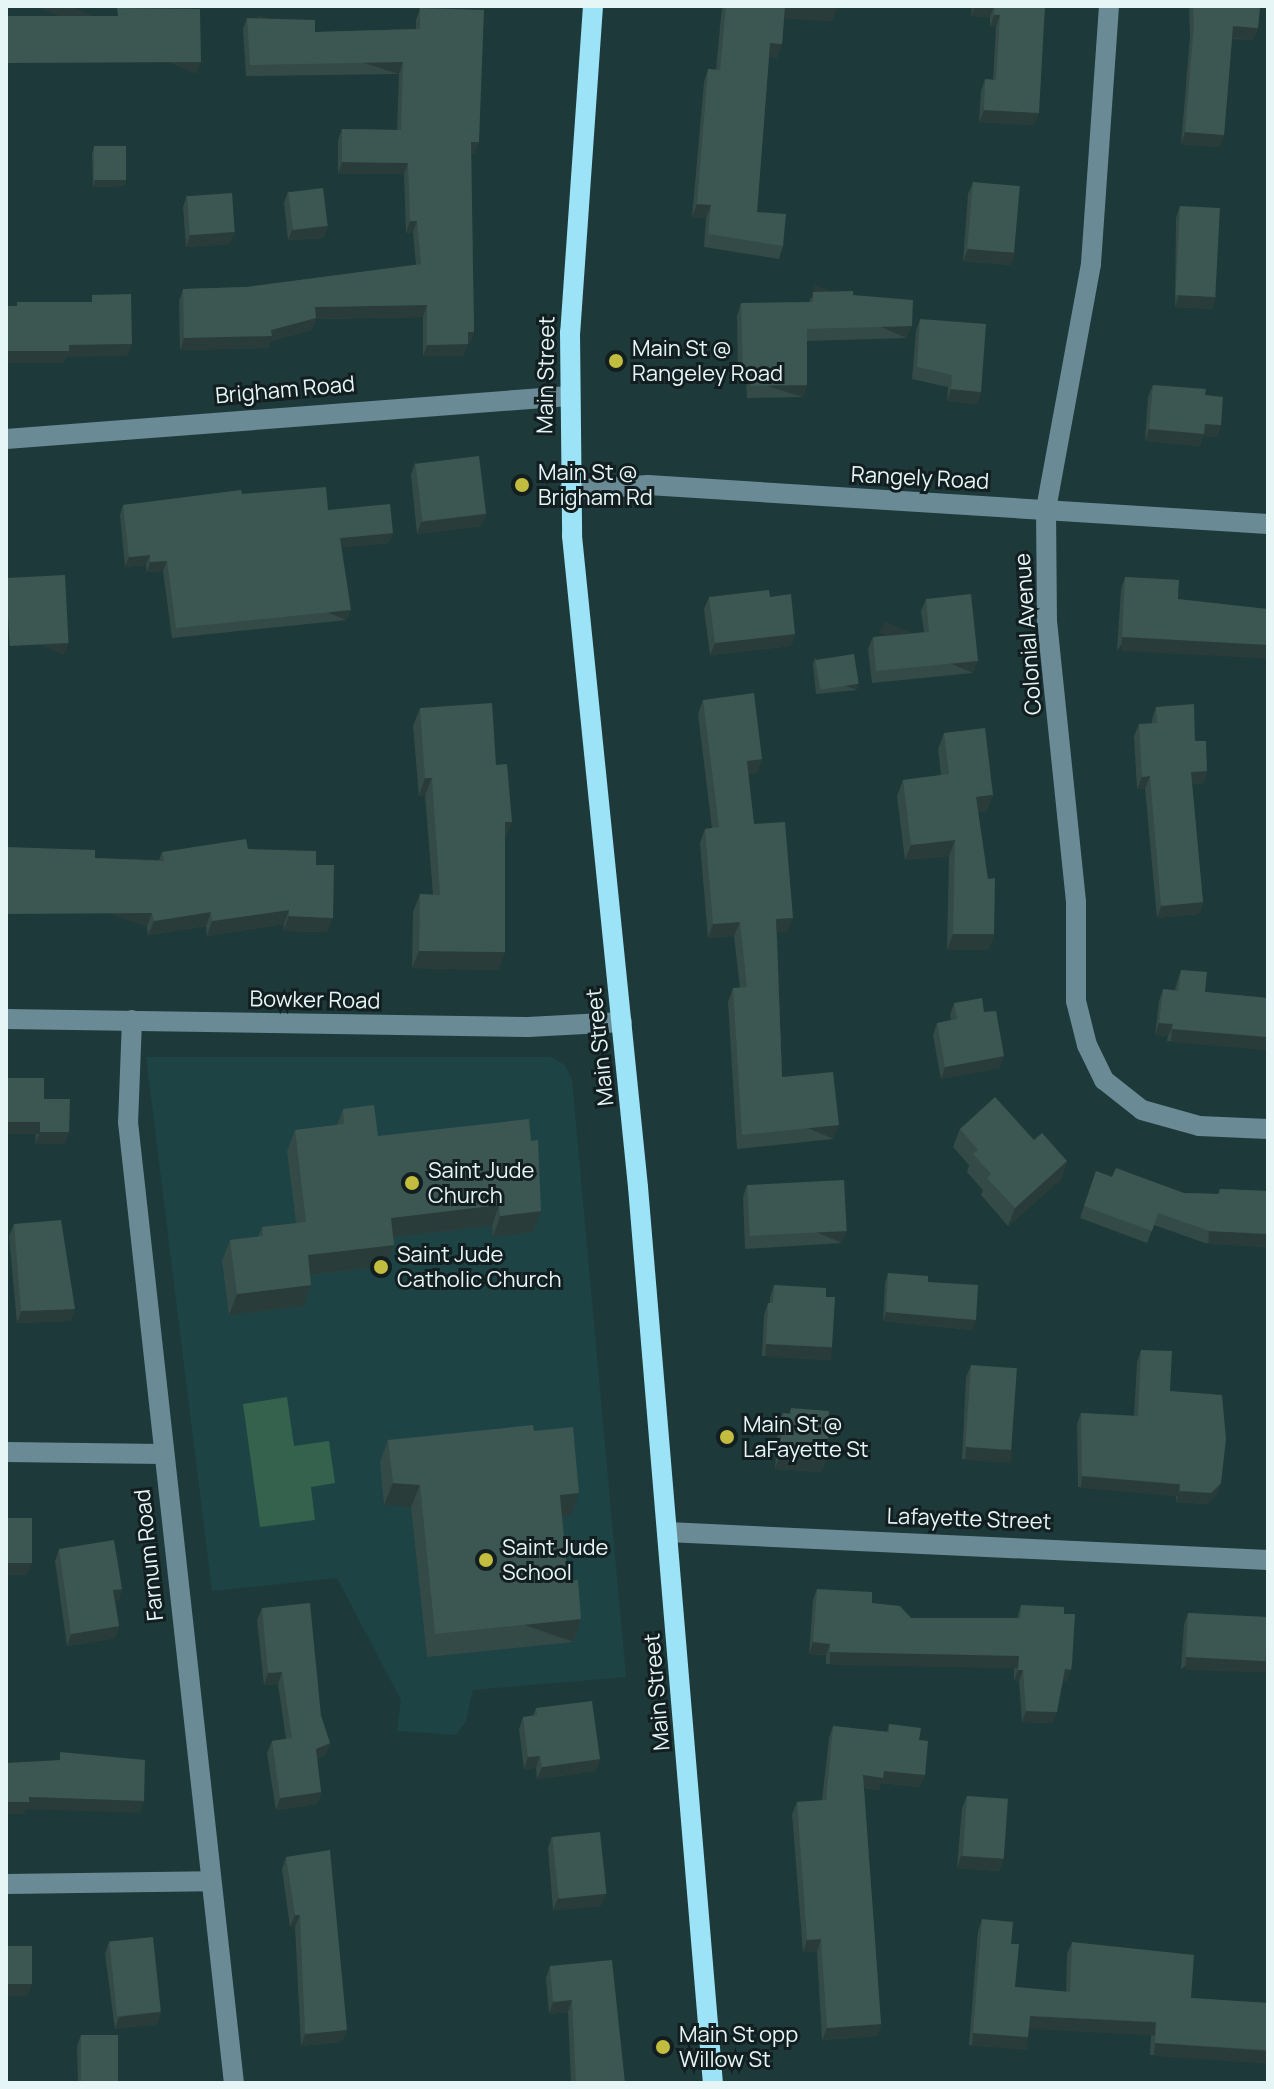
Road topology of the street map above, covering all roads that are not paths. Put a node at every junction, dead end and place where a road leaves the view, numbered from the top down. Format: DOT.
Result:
graph roads {
  1 [pos="593,6"];
  2 [pos="1109,6"];
  3 [pos="569,396"];
  4 [pos="6,439"];
  5 [pos="569,490"];
  6 [pos="1046,509"];
  7 [pos="1268,524"];
  8 [pos="6,1019"];
  9 [pos="132,1020"];
  10 [pos="622,1022"];
  11 [pos="1268,1129"];
  12 [pos="6,1452"];
  13 [pos="162,1454"];
  14 [pos="667,1532"];
  15 [pos="1268,1560"];
  16 [pos="209,1881"];
  17 [pos="6,1884"];
  18 [pos="234,2083"];
  19 [pos="713,2083"];
  1 -- 3 [label="main road, Main Street"];
  2 -- 6 [label="street, Colonial Avenue"];
  3 -- 4 [label="street, Brigham Road"];
  3 -- 5 [label="main road, Main Street"];
  5 -- 6 [label="street, Rangely Road"];
  5 -- 10 [label="main road, Main Street"];
  6 -- 7 [label="street, Rangely Road"];
  6 -- 11 [label="street, Colonial Avenue"];
  8 -- 9 [label="street, Bowker Road"];
  9 -- 10 [label="street, Bowker Road"];
  9 -- 13 [label="street, Farnum Road"];
  10 -- 14 [label="main road, Main Street"];
  12 -- 13 [label="street"];
  13 -- 16 [label="street, Farnum Road"];
  14 -- 15 [label="street, Lafayette Street"];
  14 -- 19 [label="main road, Main Street"];
  16 -- 17 [label="street"];
  16 -- 18 [label="street, Farnum Road"];
}
